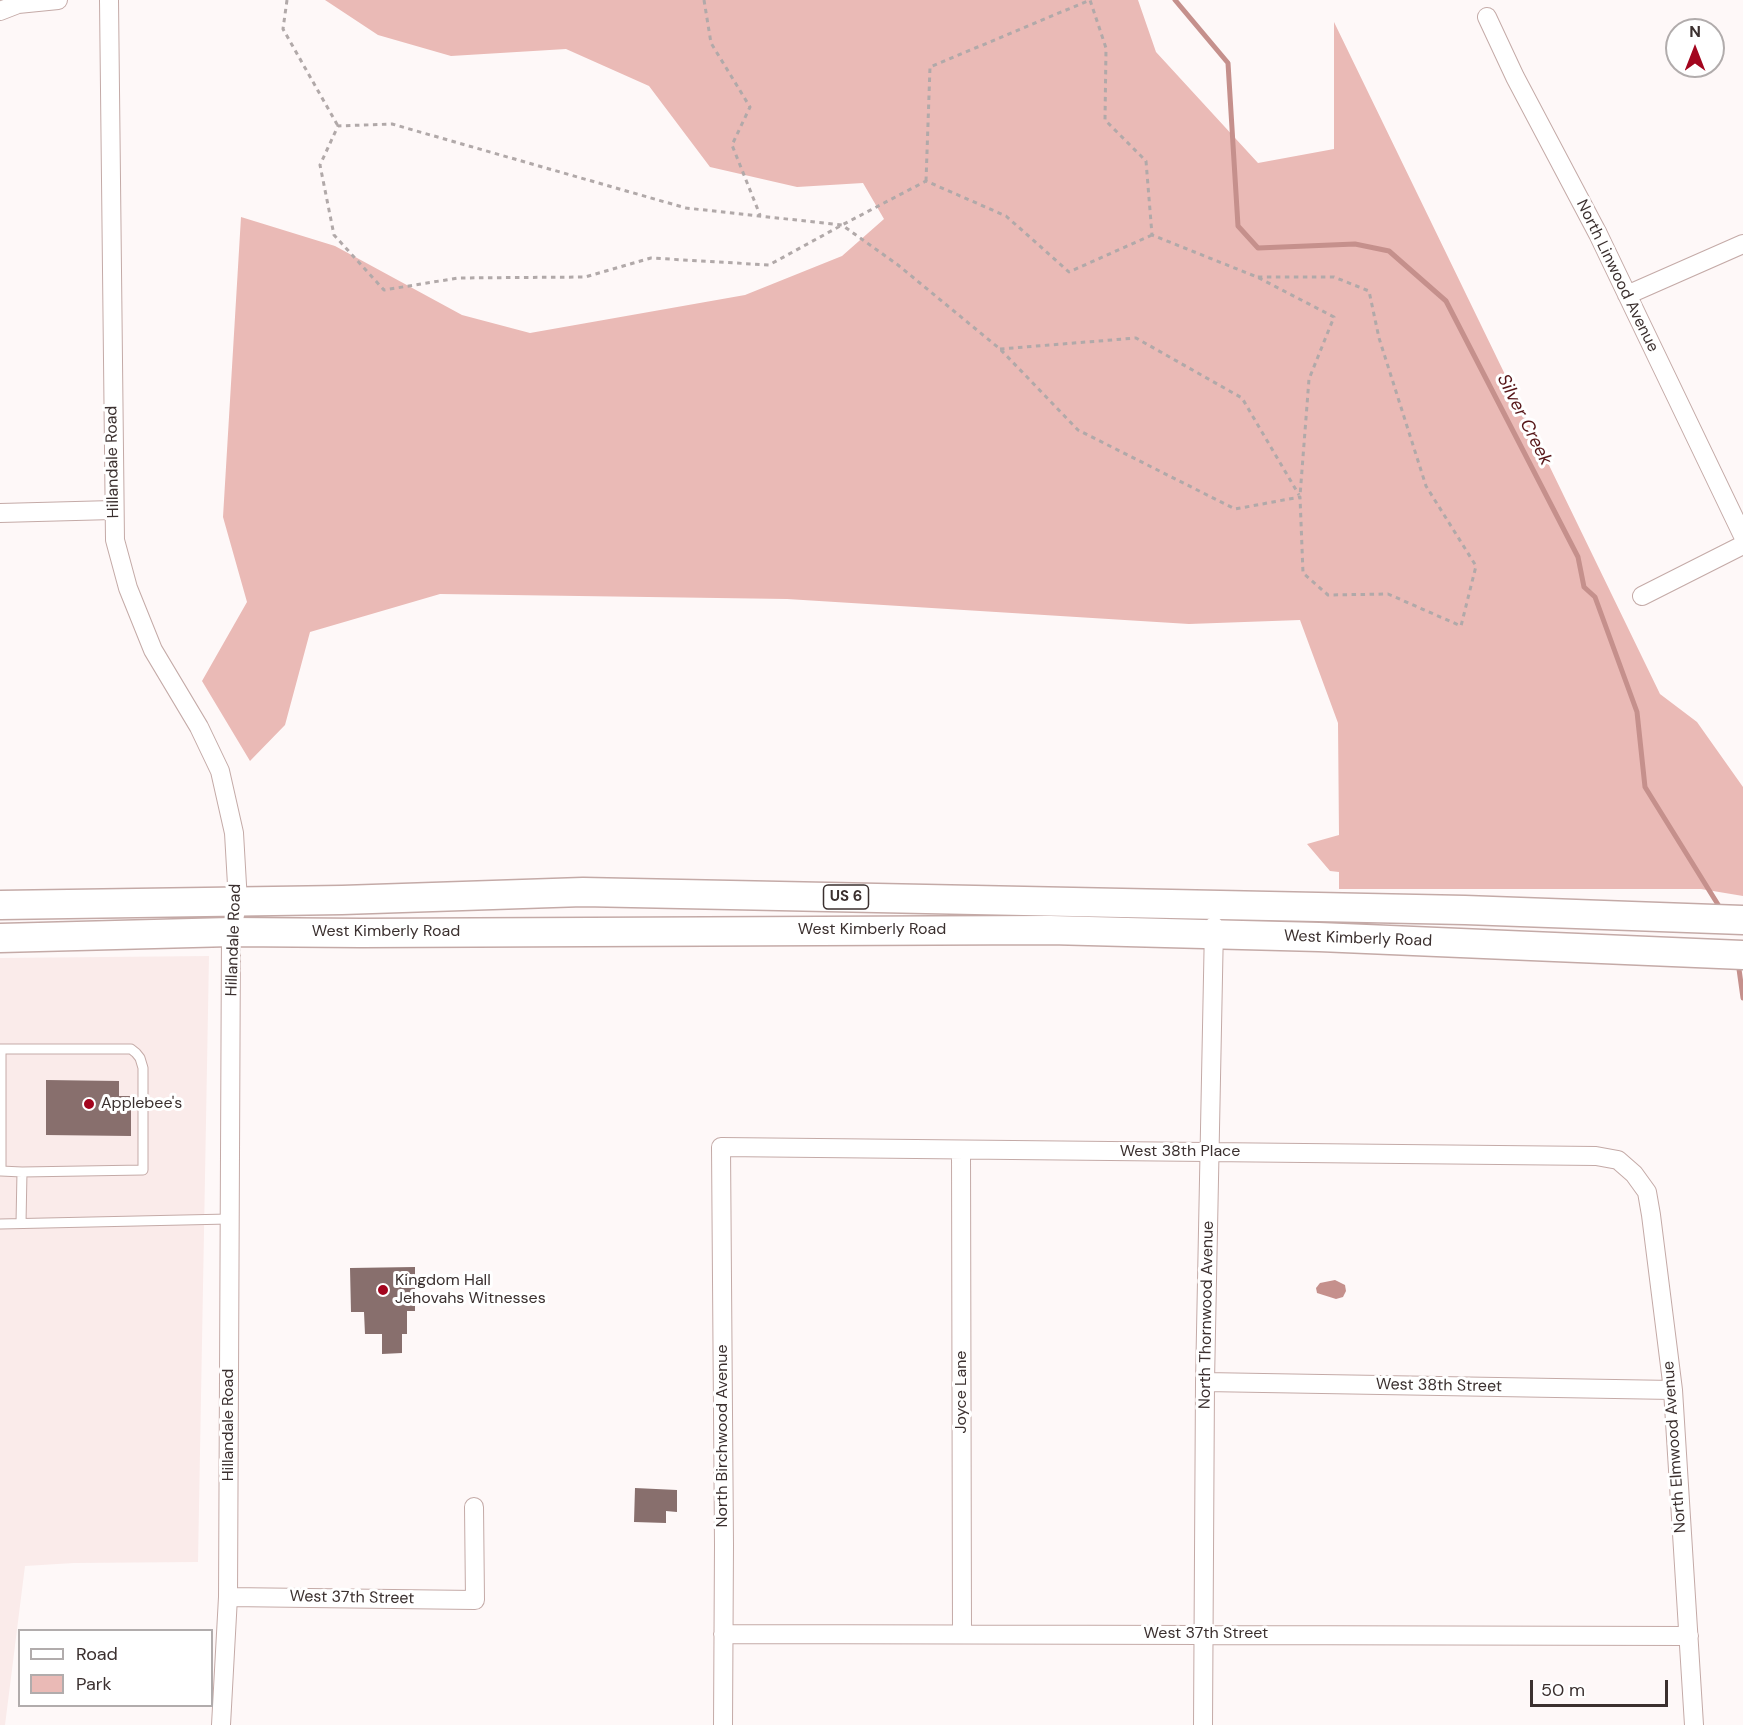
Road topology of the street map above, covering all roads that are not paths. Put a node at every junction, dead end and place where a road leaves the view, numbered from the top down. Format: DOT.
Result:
graph roads {
  1 [pos="58,0"];
  2 [pos="109,0"];
  3 [pos="0,11"];
  4 [pos="1487,17"];
  5 [pos="1743,244"];
  6 [pos="1627,295"];
  7 [pos="113,510"];
  8 [pos="0,513"];
  9 [pos="1743,536"];
  10 [pos="1743,545"];
  11 [pos="1641,596"];
  12 [pos="238,902"];
  13 [pos="0,905"];
  14 [pos="1214,905"];
  15 [pos="1743,920"];
  16 [pos="231,932"];
  17 [pos="1214,934"];
  18 [pos="0,938"];
  19 [pos="1743,955"];
  20 [pos="721,1147"];
  21 [pos="961,1150"];
  22 [pos="1209,1152"];
  23 [pos="22,1172"];
  24 [pos="1634,1174"];
  25 [pos="229,1219"];
  26 [pos="21,1223"];
  27 [pos="0,1224"];
  28 [pos="1205,1382"];
  29 [pos="1673,1390"];
  30 [pos="474,1507"];
  31 [pos="228,1597"];
  32 [pos="723,1634"];
  33 [pos="962,1634"];
  34 [pos="1203,1634"];
  35 [pos="1689,1636"];
  36 [pos="221,1725"];
  37 [pos="723,1725"];
  38 [pos="1203,1725"];
  39 [pos="1694,1725"];
  1 -- 3 [label="street"];
  2 -- 7 [label="street, Hillandale Road"];
  4 -- 6 [label="street, North Linwood Avenue"];
  5 -- 6 [label="street"];
  6 -- 9 [label="street, North Linwood Avenue"];
  7 -- 8 [label="street"];
  7 -- 12 [label="street, Hillandale Road"];
  10 -- 11 [label="street"];
  12 -- 13 [label="main road, West Kimberly Road / US 6"];
  12 -- 14 [label="main road, West Kimberly Road / US 6"];
  12 -- 16 [label="street, Hillandale Road"];
  14 -- 15 [label="main road, West Kimberly Road / US 6"];
  14 -- 17 [label="street, North Thornwood Avenue"];
  16 -- 17 [label="main road, West Kimberly Road / US 6"];
  16 -- 18 [label="main road, West Kimberly Road / US 6"];
  16 -- 25 [label="street, Hillandale Road"];
  17 -- 19 [label="main road, West Kimberly Road / US 6"];
  17 -- 22 [label="street, North Thornwood Avenue"];
  20 -- 21 [label="street, West 38th Place"];
  20 -- 32 [label="street, North Birchwood Avenue"];
  21 -- 22 [label="street, West 38th Place"];
  21 -- 33 [label="street, Joyce Lane"];
  22 -- 24 [label="street, West 38th Place"];
  22 -- 28 [label="street, North Thornwood Avenue"];
  23 -- 23 [label="lane"];
  23 -- 26 [label="lane"];
  24 -- 29 [label="street, North Elmwood Avenue"];
  25 -- 26 [label="lane"];
  25 -- 31 [label="street, Hillandale Road"];
  26 -- 27 [label="lane"];
  28 -- 29 [label="street, West 38th Street"];
  28 -- 34 [label="street, North Thornwood Avenue"];
  29 -- 35 [label="street, North Elmwood Avenue"];
  30 -- 31 [label="street, West 37th Street"];
  31 -- 36 [label="street, Hillandale Road"];
  32 -- 33 [label="street, West 37th Street"];
  32 -- 37 [label="street, North Birchwood Avenue"];
  33 -- 34 [label="street, West 37th Street"];
  34 -- 35 [label="street, West 37th Street"];
  34 -- 38 [label="street, North Thornwood Avenue"];
  35 -- 39 [label="street, North Elmwood Avenue"];
}
